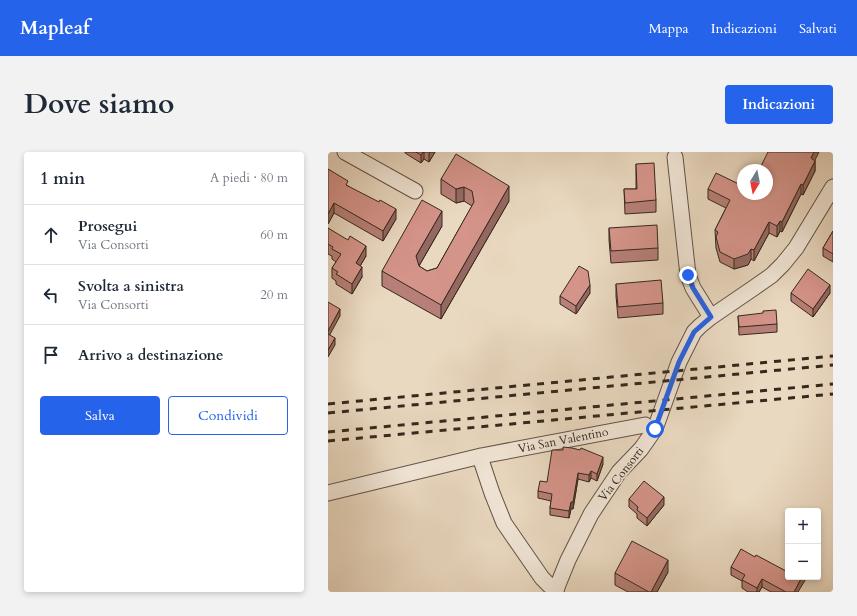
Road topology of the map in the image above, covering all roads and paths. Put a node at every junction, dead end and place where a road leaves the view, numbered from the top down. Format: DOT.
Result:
graph roads {
  1 [pos="345,152"];
  2 [pos="675,157"];
  3 [pos="833,187"];
  4 [pos="415,191"];
  5 [pos="828,209"];
  6 [pos="711,317"];
  7 [pos="645,424"];
  8 [pos="481,456"];
  9 [pos="328,493"];
  10 [pos="556,590"];
  1 -- 4 [label="street"];
  2 -- 6 [label="street"];
  3 -- 5 [label="street, Via Consorti"];
  5 -- 6 [label="street, Via Consorti"];
  6 -- 10 [label="street, Via Consorti"];
  7 -- 8 [label="street, Via San Valentino"];
  8 -- 9 [label="street, Via San Valentino"];
  8 -- 10 [label="street"];
}
